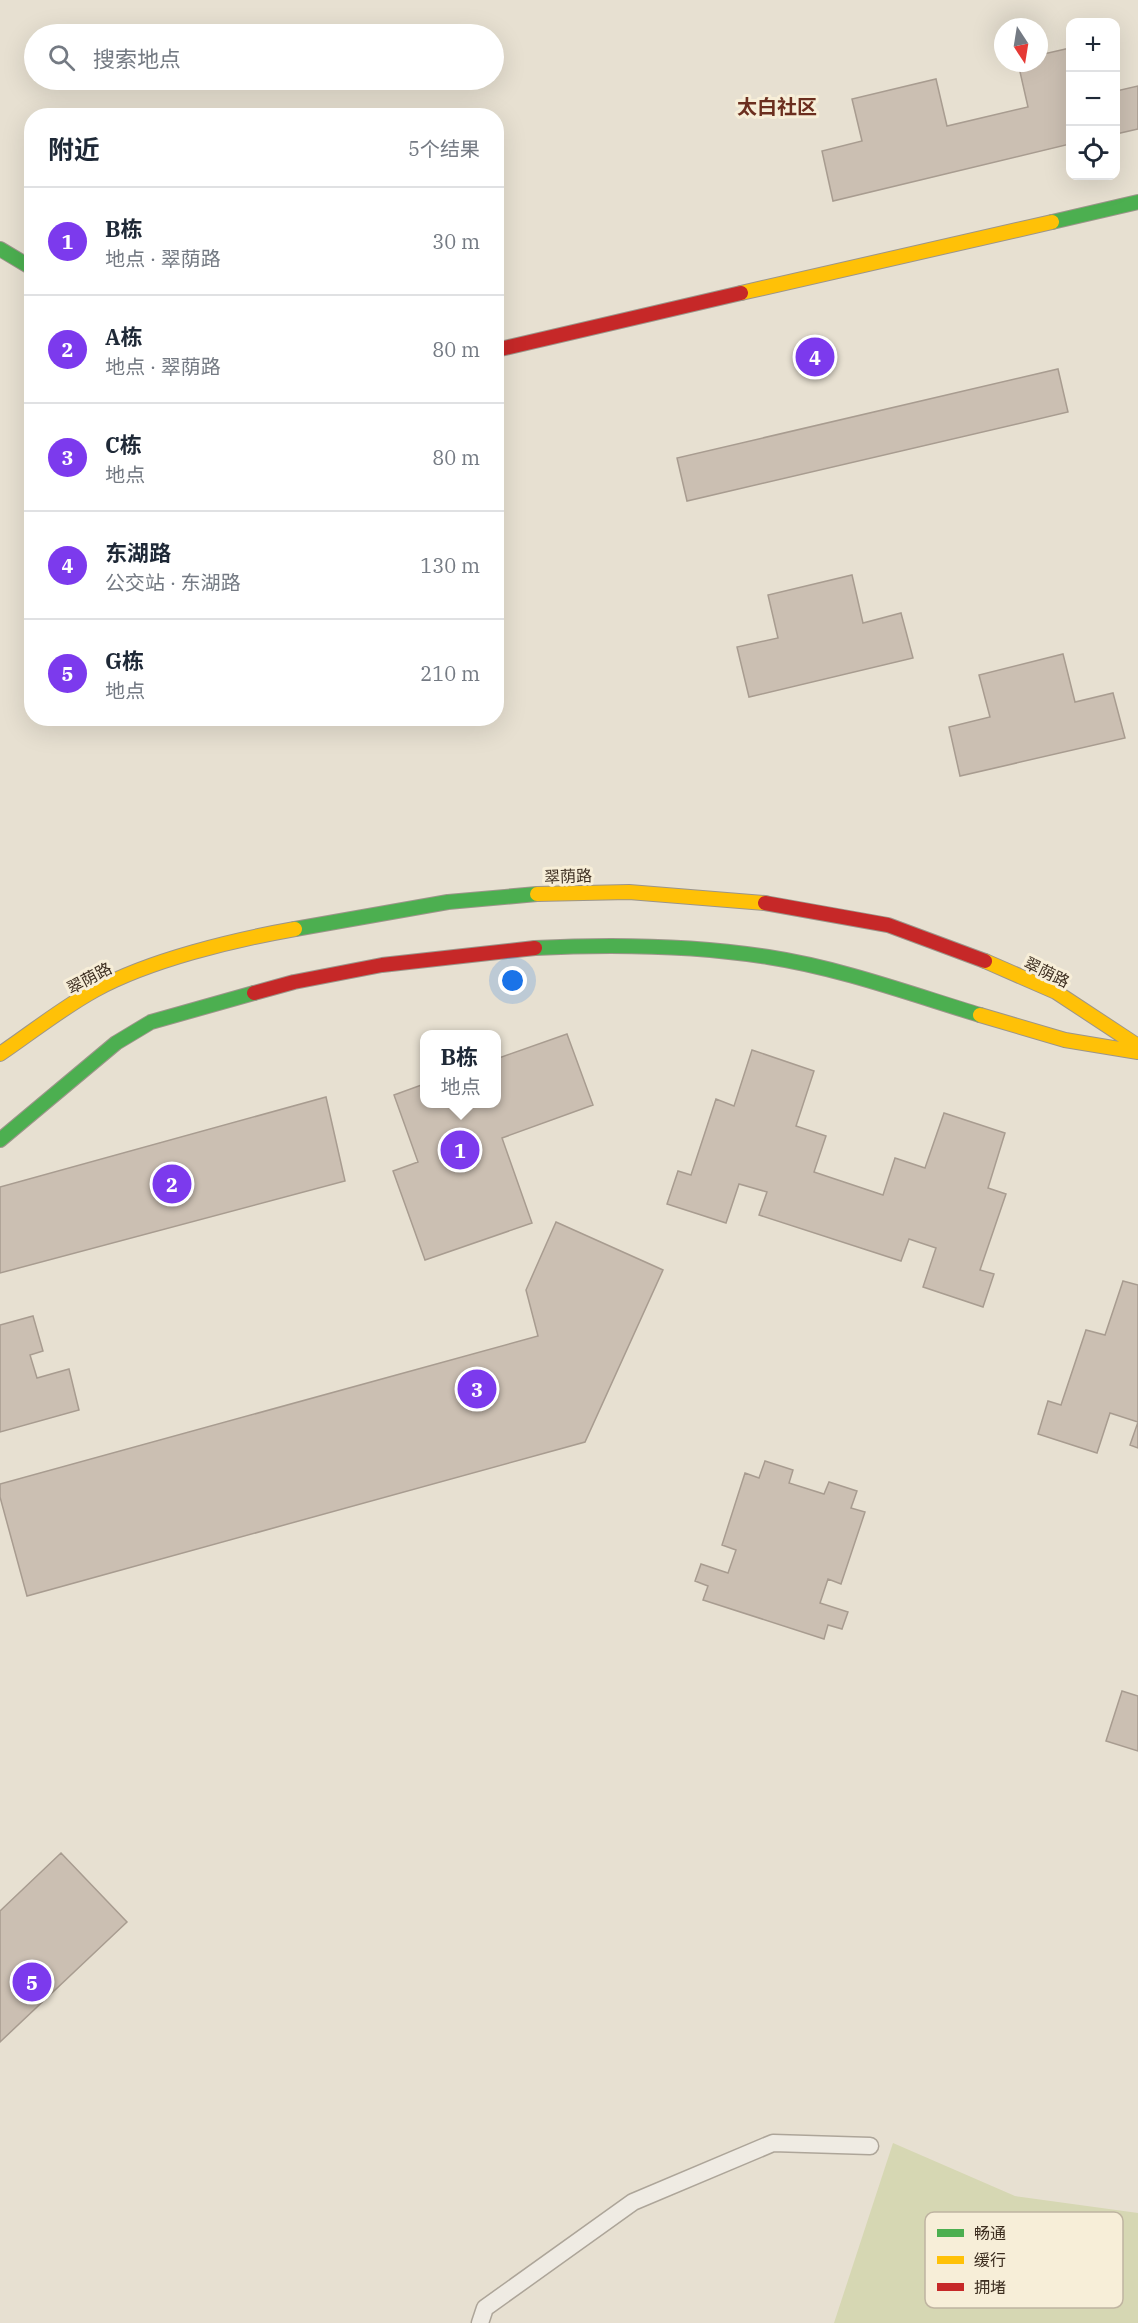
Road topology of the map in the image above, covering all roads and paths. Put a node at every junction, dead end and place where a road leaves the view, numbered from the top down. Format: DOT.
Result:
graph roads {
  1 [pos="1138,202"];
  2 [pos="0,249"];
  3 [pos="24,263"];
  4 [pos="504,348"];
  5 [pos="1138,1046"];
  6 [pos="1138,1052"];
  7 [pos="0,1054"];
  8 [pos="0,1140"];
  9 [pos="870,2146"];
  10 [pos="480,2323"];
  1 -- 4 [label="street"];
  2 -- 3 [label="street"];
  5 -- 7 [label="street, 翠荫路"];
  6 -- 8 [label="street"];
  9 -- 10 [label="lane"];
}
